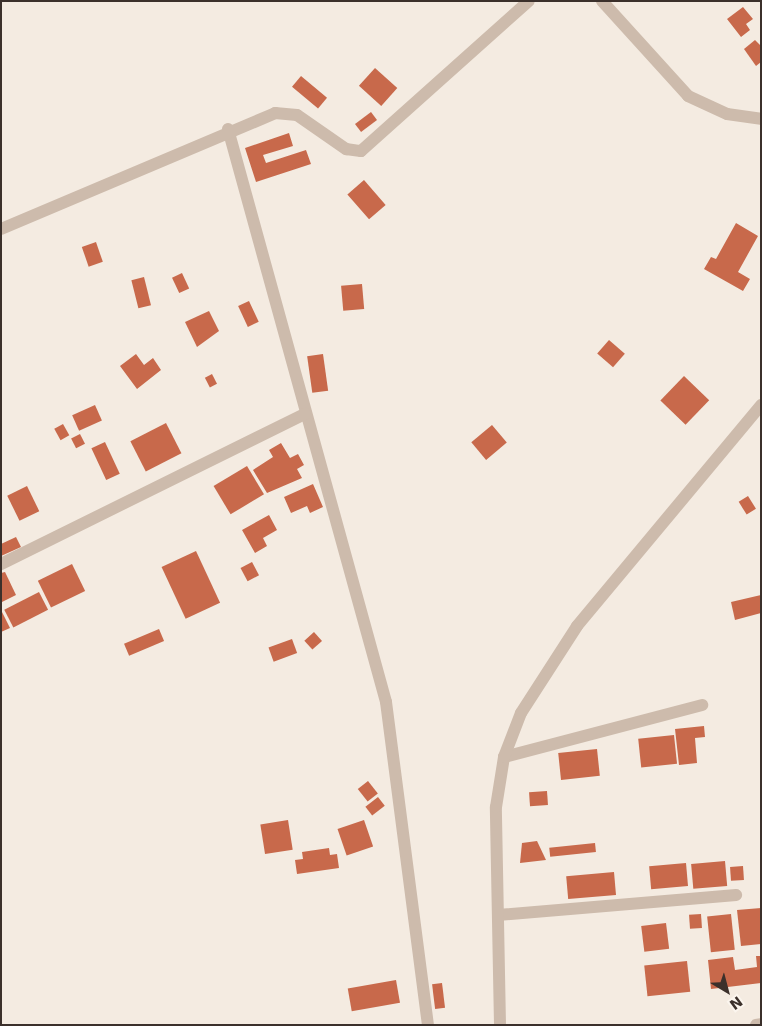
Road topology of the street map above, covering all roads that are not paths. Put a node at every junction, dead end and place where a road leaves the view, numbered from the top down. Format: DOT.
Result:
graph roads {
  1 [pos="529,1"];
  2 [pos="602,1"];
  3 [pos="761,119"];
  4 [pos="228,129"];
  5 [pos="1,229"];
  6 [pos="761,405"];
  7 [pos="306,414"];
  8 [pos="1,564"];
  9 [pos="702,705"];
  10 [pos="504,757"];
  11 [pos="736,895"];
  12 [pos="498,915"];
  13 [pos="761,1024"];
  14 [pos="428,1025"];
  15 [pos="500,1025"];
  16 [pos="756,1025"];
  1 -- 4 [label="street"];
  2 -- 3 [label="street"];
  4 -- 5 [label="street"];
  4 -- 7 [label="street"];
  6 -- 10 [label="street"];
  7 -- 8 [label="street"];
  7 -- 14 [label="street"];
  9 -- 10 [label="street"];
  10 -- 12 [label="street"];
  11 -- 12 [label="street"];
  12 -- 15 [label="street"];
  13 -- 16 [label="street"];
}
